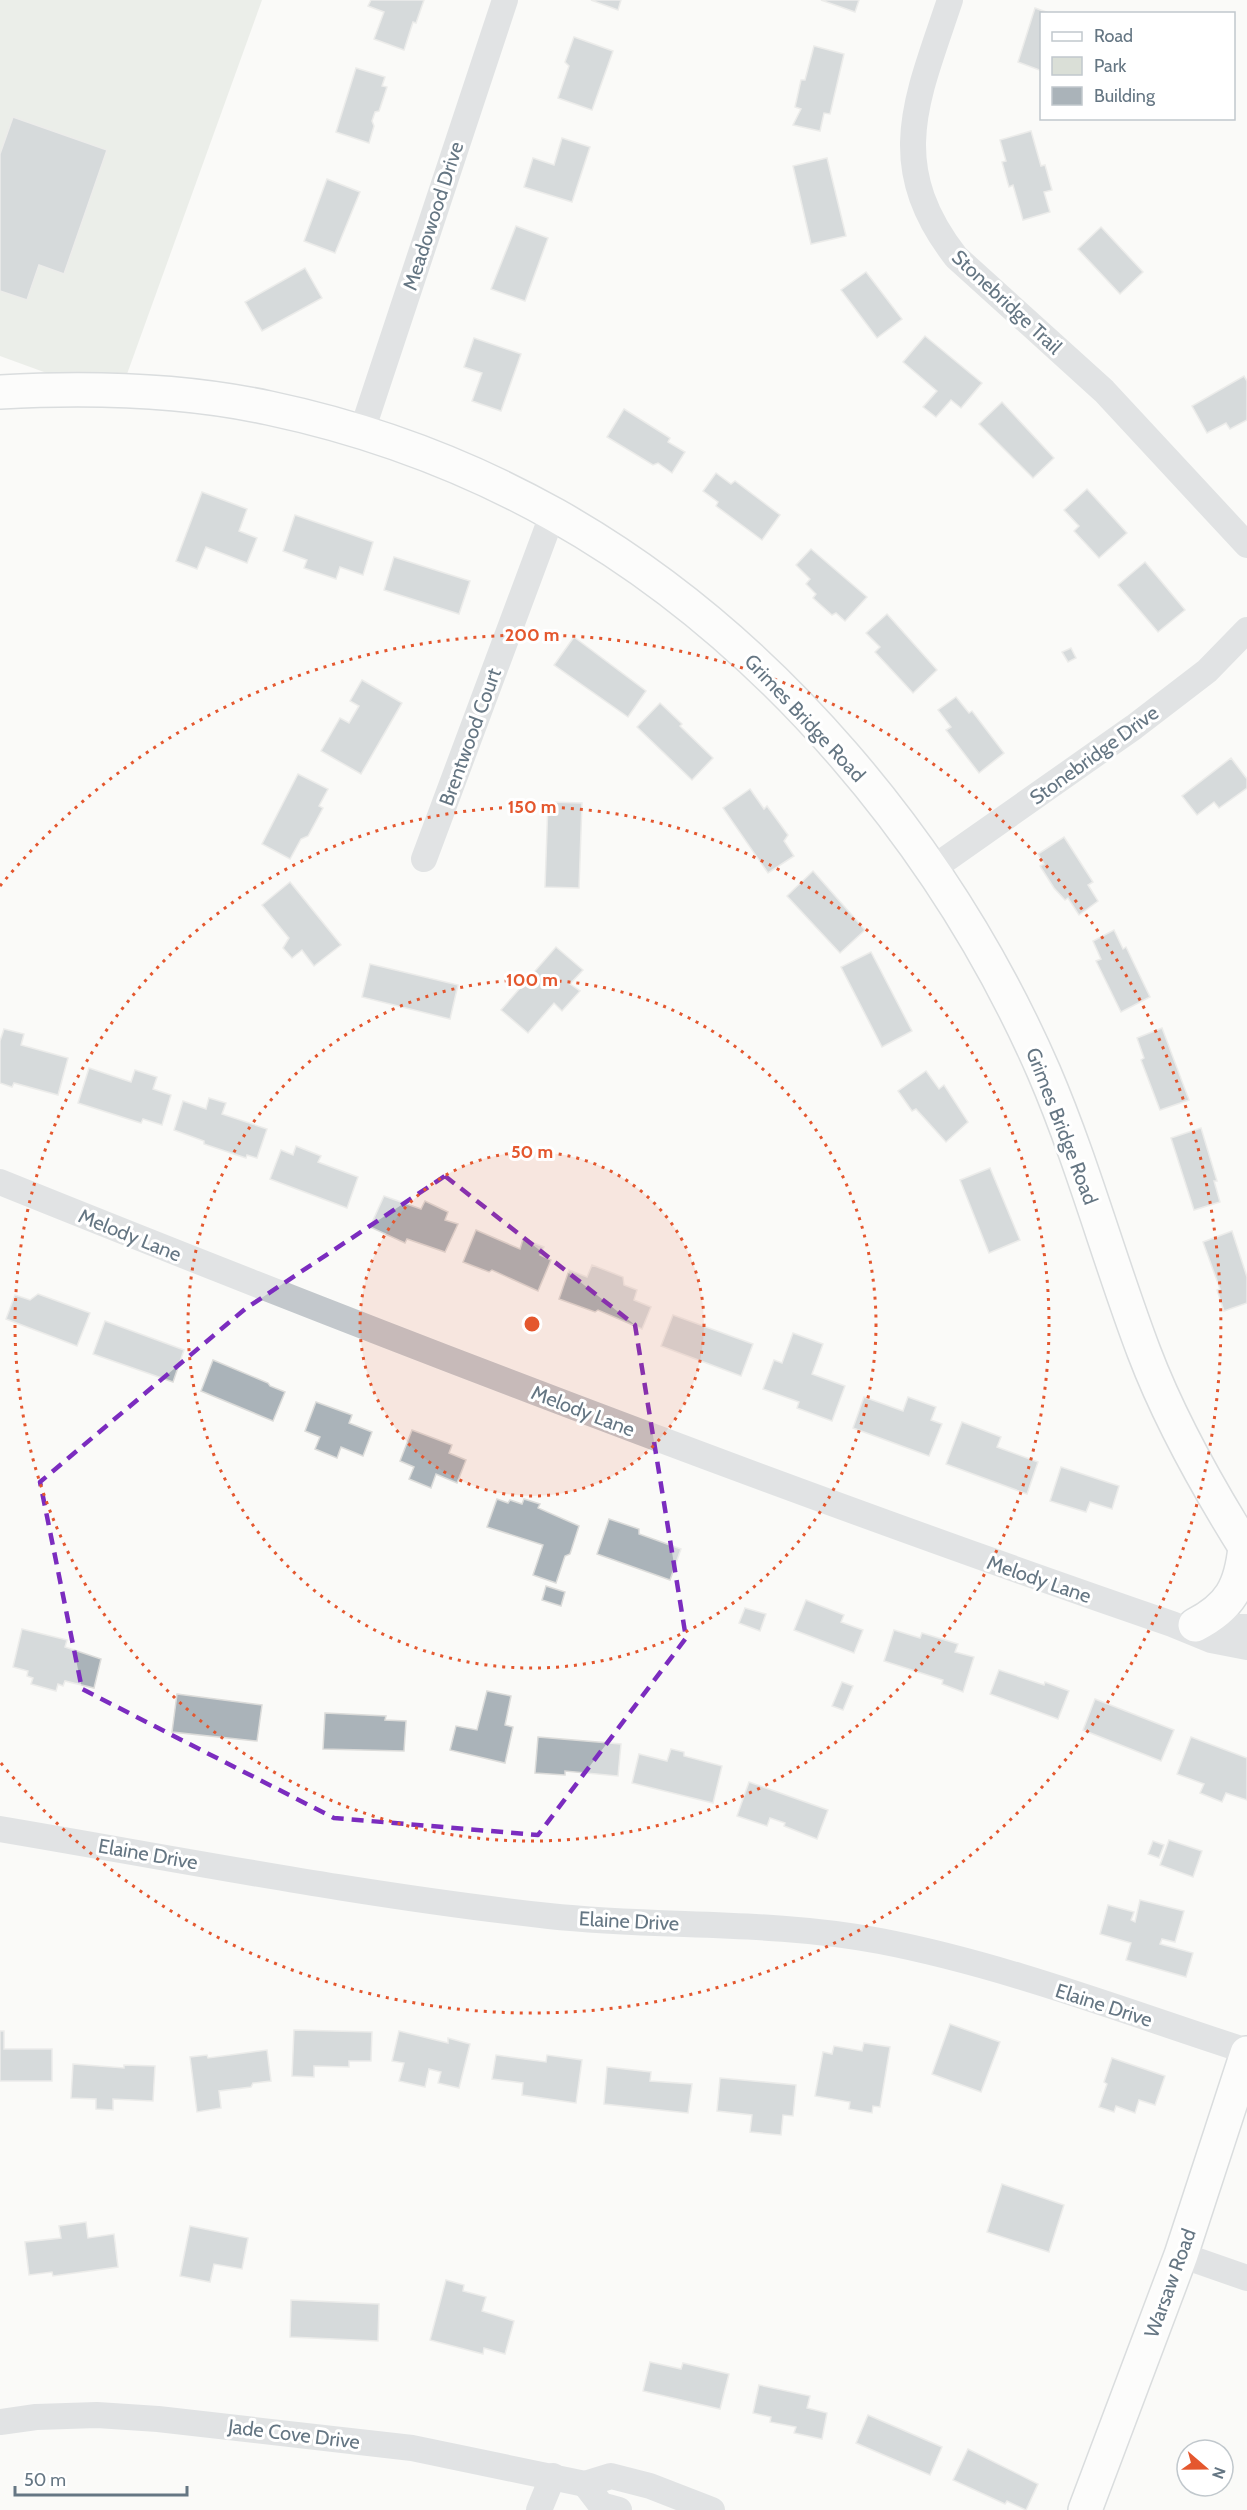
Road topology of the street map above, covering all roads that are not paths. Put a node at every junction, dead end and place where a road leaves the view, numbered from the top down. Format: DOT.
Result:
graph roads {
  1 [pos="505,0"];
  2 [pos="950,0"];
  3 [pos="0,392"];
  4 [pos="362,431"];
  5 [pos="553,513"];
  6 [pos="1247,545"];
  7 [pos="1247,630"];
  8 [pos="424,859"];
  9 [pos="932,869"];
  10 [pos="0,1182"];
  11 [pos="1240,1533"];
  12 [pos="1183,1625"];
  13 [pos="1247,1627"];
  14 [pos="1247,1647"];
  15 [pos="0,1828"];
  16 [pos="1247,2052"];
  17 [pos="1181,2255"];
  18 [pos="1247,2278"];
  19 [pos="0,2422"];
  20 [pos="553,2476"];
  21 [pos="585,2484"];
  22 [pos="709,2509"];
  23 [pos="539,2510"];
  24 [pos="619,2510"];
  25 [pos="1085,2510"];
  1 -- 4 [label="street, Meadowood Drive"];
  2 -- 6 [label="street, Stonebridge Trail"];
  3 -- 4 [label="street, Grimes Bridge Road"];
  4 -- 5 [label="street, Grimes Bridge Road"];
  5 -- 8 [label="street, Brentwood Court"];
  5 -- 9 [label="street, Grimes Bridge Road"];
  7 -- 9 [label="street, Stonebridge Drive"];
  9 -- 11 [label="street, Grimes Bridge Road"];
  10 -- 12 [label="street, Melody Lane"];
  11 -- 12 [label="street"];
  12 -- 13 [label="street, Melody Lane"];
  12 -- 14 [label="street, Melody Lane"];
  15 -- 16 [label="street, Elaine Drive"];
  16 -- 17 [label="street, Warsaw Road"];
  17 -- 18 [label="street"];
  17 -- 25 [label="street, Warsaw Road"];
  19 -- 20 [label="street, Jade Cove Drive"];
  20 -- 21 [label="street, Jade Cove Drive"];
  20 -- 23 [label="street"];
  21 -- 22 [label="street, Jade Cove Drive"];
  21 -- 24 [label="street"];
}
